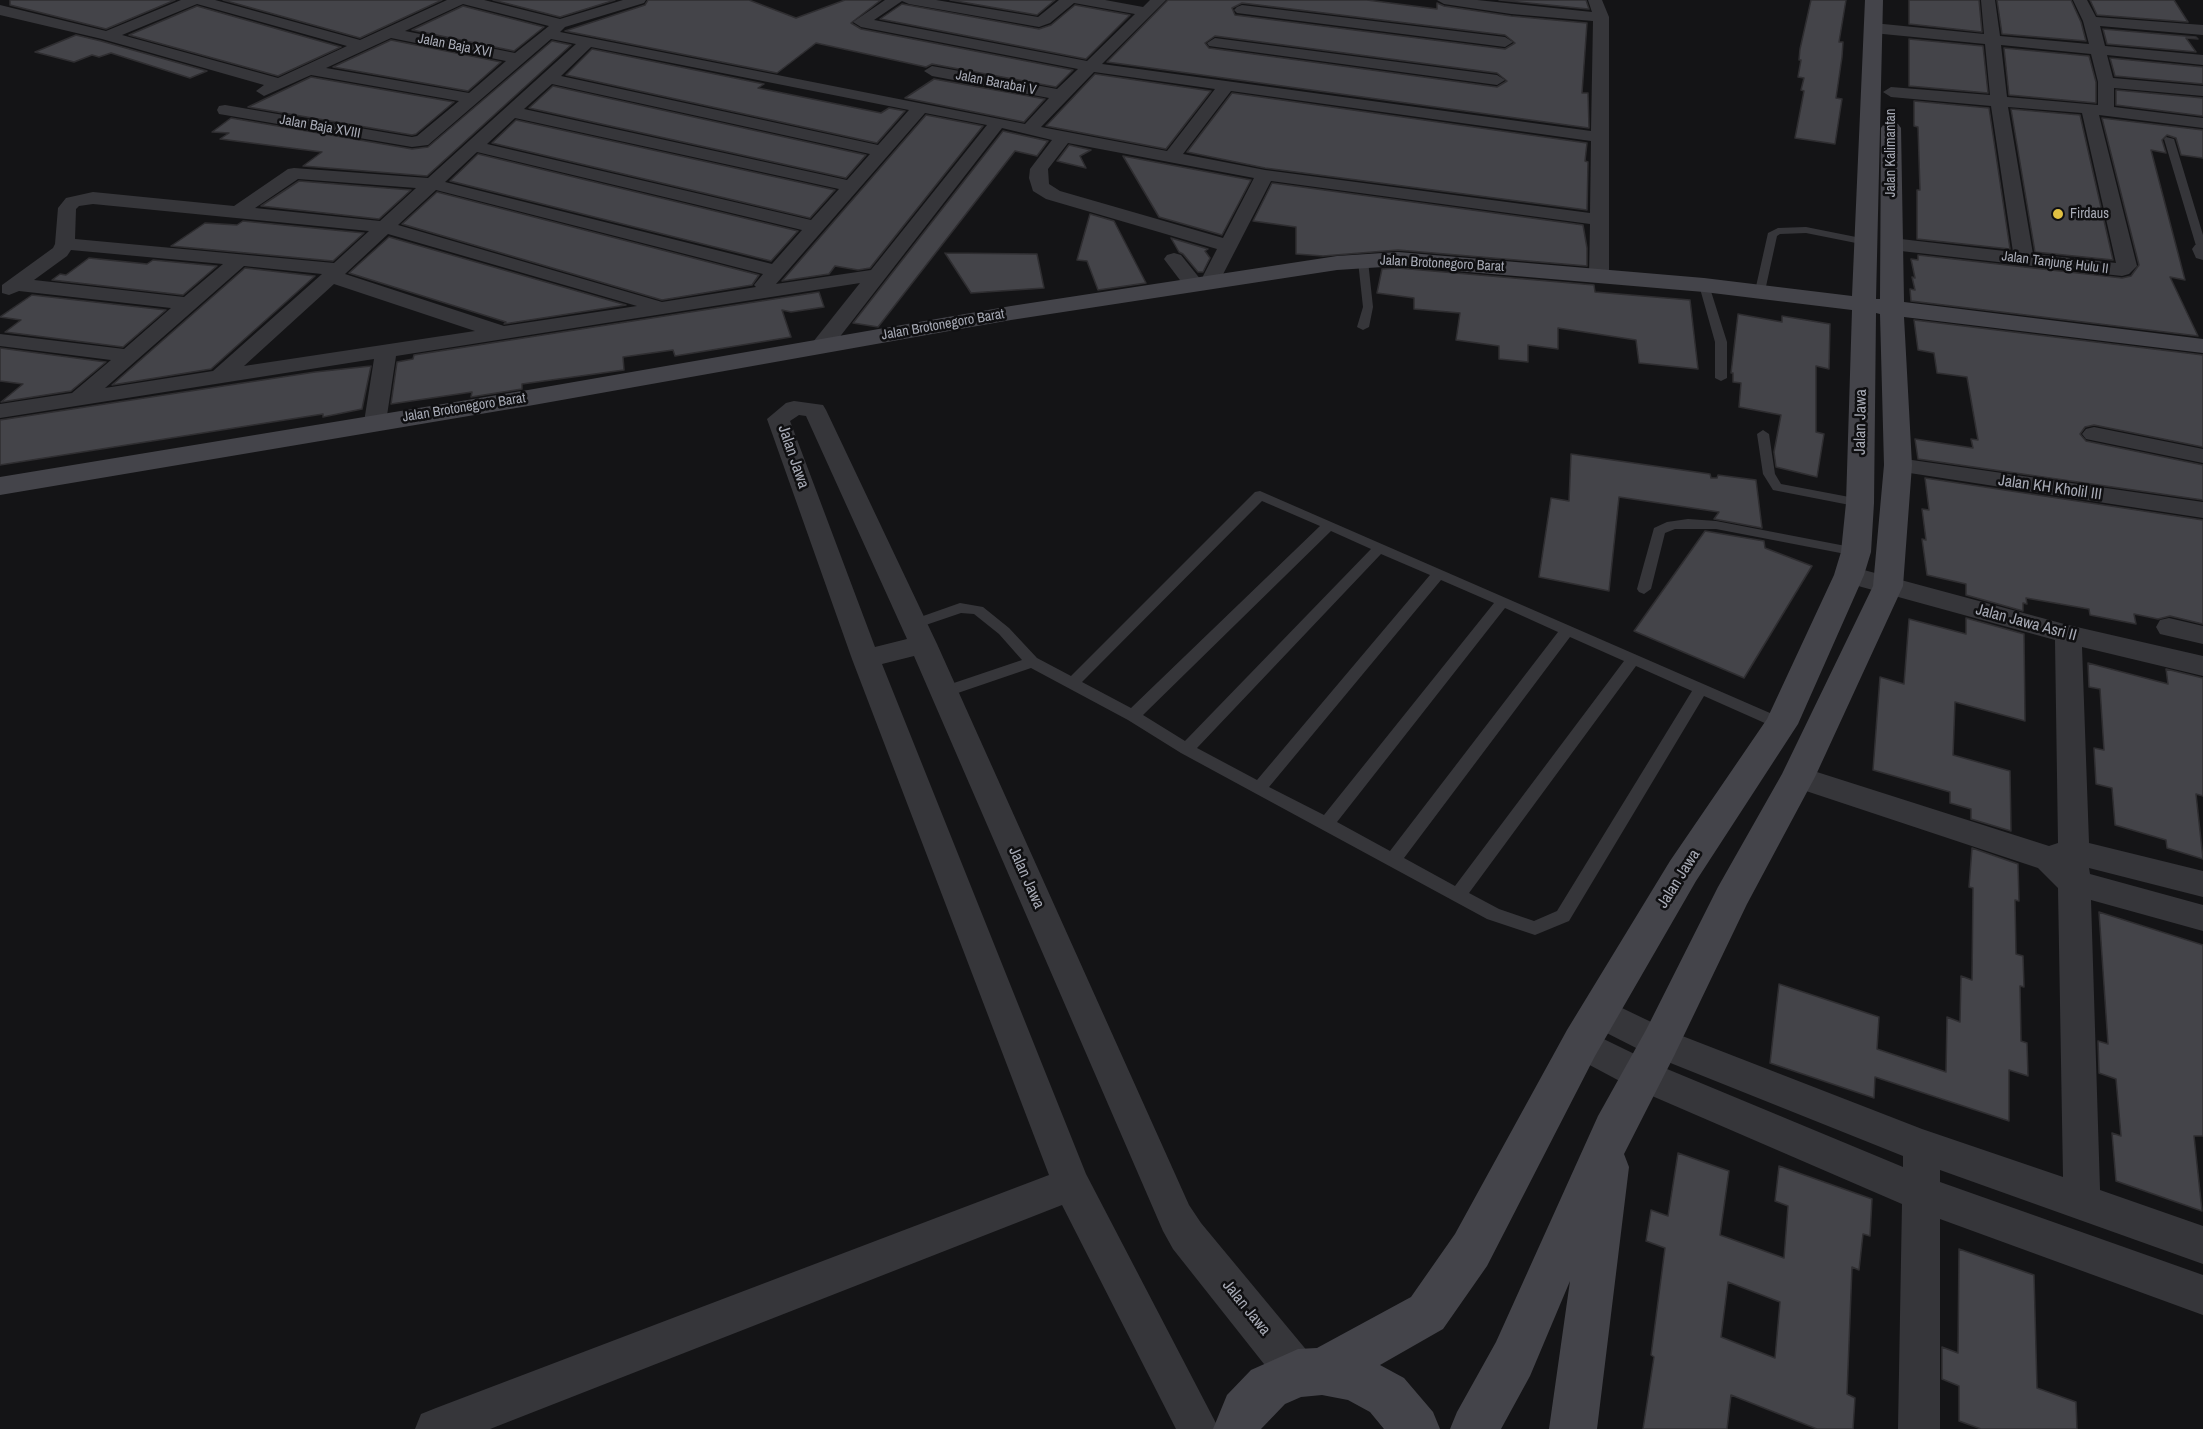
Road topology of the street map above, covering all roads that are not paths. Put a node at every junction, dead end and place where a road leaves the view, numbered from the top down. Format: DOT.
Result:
graph roads {
  1 [pos="196,0"];
  2 [pos="459,0"];
  3 [pos="466,0"];
  4 [pos="639,0"];
  5 [pos="896,0"];
  6 [pos="909,0"];
  7 [pos="1068,0"];
  8 [pos="1079,0"];
  9 [pos="1160,0"];
  10 [pos="1444,0"];
  11 [pos="1874,0"];
  12 [pos="1890,0"];
  13 [pos="1988,0"];
  14 [pos="2080,0"];
  15 [pos="423,3"];
  16 [pos="1246,5"];
  17 [pos="444,8"];
  18 [pos="1598,8"];
  19 [pos="0,10"];
  20 [pos="1148,12"];
  21 [pos="1508,21"];
  22 [pos="2091,21"];
  23 [pos="554,29"];
  24 [pos="1882,29"];
  25 [pos="2203,30"];
  26 [pos="391,33"];
  27 [pos="107,36"];
  28 [pos="1992,38"];
  29 [pos="589,41"];
  30 [pos="1215,43"];
  31 [pos="975,45"];
  32 [pos="363,46"];
  33 [pos="2097,51"];
  34 [pos="519,58"];
  35 [pos="2203,60"];
  36 [pos="1091,67"];
  37 [pos="310,70"];
  38 [pos="932,71"];
  39 [pos="549,78"];
  40 [pos="1185,80"];
  41 [pos="1497,80"];
  42 [pos="2106,82"];
  43 [pos="280,84"];
  44 [pos="1226,86"];
  45 [pos="2203,91"];
  46 [pos="1891,92"];
  47 [pos="1061,95"];
  48 [pos="471,98"];
  49 [pos="885,100"];
  50 [pos="1999,102"];
  51 [pos="921,107"];
  52 [pos="2098,110"];
  53 [pos="1492,111"];
  54 [pos="512,112"];
  55 [pos="2163,119"];
  56 [pos="998,122"];
  57 [pos="2203,123"];
  58 [pos="1029,130"];
  59 [pos="1064,136"];
  60 [pos="1599,137"];
  61 [pos="2169,139"];
  62 [pos="1869,144"];
  63 [pos="474,146"];
  64 [pos="1892,147"];
  65 [pos="882,151"];
  66 [pos="1171,157"];
  67 [pos="1265,175"];
  68 [pos="432,184"];
  69 [pos="851,186"];
  70 [pos="237,212"];
  71 [pos="1599,220"];
  72 [pos="385,227"];
  73 [pos="815,227"];
  74 [pos="1866,242"];
  75 [pos="65,244"];
  76 [pos="1892,244"];
  77 [pos="1230,246"];
  78 [pos="2202,251"];
  79 [pos="241,259"];
  80 [pos="1174,259"];
  81 [pos="2024,259"];
  82 [pos="1363,261"];
  83 [pos="777,271"];
  84 [pos="335,273"];
  85 [pos="875,275"];
  86 [pos="1599,276"];
  87 [pos="1201,283"];
  88 [pos="1704,285"];
  89 [pos="8,290"];
  90 [pos="1760,291"];
  91 [pos="757,293"];
  92 [pos="187,304"];
  93 [pos="1878,305"];
  94 [pos="663,307"];
  95 [pos="1363,327"];
  96 [pos="502,332"];
  97 [pos="0,340"];
  98 [pos="2203,346"];
  99 [pos="820,347"];
  100 [pos="386,350"];
  101 [pos="128,356"];
  102 [pos="221,376"];
  103 [pos="1721,378"];
  104 [pos="80,398"];
  105 [pos="6,408"];
  106 [pos="375,422"];
  107 [pos="1763,434"];
  108 [pos="2094,434"];
  109 [pos="2203,456"];
  110 [pos="1898,465"];
  111 [pos="0,486"];
  112 [pos="1860,503"];
  113 [pos="2203,510"];
  114 [pos="1328,526"];
  115 [pos="1379,548"];
  116 [pos="1853,564"];
  117 [pos="1439,574"];
  118 [pos="1888,586"];
  119 [pos="1644,589"];
  120 [pos="1502,602"];
  121 [pos="2169,627"];
  122 [pos="1567,630"];
  123 [pos="919,634"];
  124 [pos="2068,634"];
  125 [pos="2203,635"];
  126 [pos="866,659"];
  127 [pos="1633,659"];
  128 [pos="1032,662"];
  129 [pos="2203,666"];
  130 [pos="1072,684"];
  131 [pos="1701,689"];
  132 [pos="944,692"];
  133 [pos="1133,716"];
  134 [pos="1781,724"];
  135 [pos="1186,749"];
  136 [pos="1798,777"];
  137 [pos="1259,788"];
  138 [pos="1326,824"];
  139 [pos="2061,855"];
  140 [pos="1393,860"];
  141 [pos="2073,882"];
  142 [pos="2203,884"];
  143 [pos="1458,895"];
  144 [pos="2203,918"];
  145 [pos="1599,1012"];
  146 [pos="1581,1043"];
  147 [pos="1660,1043"];
  148 [pos="1642,1075"];
  149 [pos="1613,1130"];
  150 [pos="1922,1146"];
  151 [pos="1071,1184"];
  152 [pos="1922,1194"];
  153 [pos="2082,1202"];
  154 [pos="2203,1245"];
  155 [pos="2203,1295"];
  156 [pos="1310,1372"];
  157 [pos="436,1429"];
  158 [pos="1198,1429"];
  159 [pos="1237,1429"];
  160 [pos="1416,1429"];
  161 [pos="1474,1429"];
  162 [pos="1573,1429"];
  163 [pos="1919,1429"];
  1 -- 27 [label="street"];
  1 -- 32 [label="street"];
  2 -- 17 [label="street"];
  3 -- 23 [label="street"];
  4 -- 23 [label="street"];
  5 -- 31 [label="street"];
  6 -- 7 [label="street"];
  8 -- 20 [label="street"];
  9 -- 20 [label="street"];
  10 -- 21 [label="street"];
  11 -- 24 [label="main road, Jalan Kalimantan"];
  12 -- 24 [label="main road, Jalan Kalimantan"];
  13 -- 28 [label="street"];
  14 -- 22 [label="street"];
  15 -- 17 [label="street"];
  16 -- 21 [label="street"];
  16 -- 30 [label="street"];
  17 -- 26 [label="street"];
  18 -- 21 [label="street"];
  18 -- 60 [label="street"];
  19 -- 27 [label="street"];
  20 -- 36 [label="street"];
  21 -- 41 [label="street"];
  22 -- 25 [label="street"];
  22 -- 33 [label="street"];
  23 -- 29 [label="street"];
  23 -- 34 [label="street"];
  24 -- 28 [label="street"];
  24 -- 46 [label="main road, Jalan Kalimantan"];
  24 -- 62 [label="main road, Jalan Kalimantan"];
  26 -- 32 [label="street"];
  26 -- 34 [label="street, Jalan Baja XVI"];
  27 -- 43 [label="street"];
  28 -- 33 [label="street"];
  28 -- 50 [label="street"];
  29 -- 39 [label="street"];
  29 -- 49 [label="street"];
  30 -- 40 [label="street"];
  30 -- 41 [label="street"];
  31 -- 36 [label="street"];
  31 -- 38 [label="street"];
  32 -- 37 [label="street"];
  33 -- 35 [label="street"];
  33 -- 42 [label="street"];
  34 -- 48 [label="street"];
  36 -- 40 [label="street"];
  36 -- 47 [label="street"];
  37 -- 43 [label="street"];
  37 -- 48 [label="street"];
  38 -- 47 [label="street, Jalan Barabai V"];
  38 -- 49 [label="street"];
  39 -- 54 [label="street"];
  39 -- 65 [label="street"];
  40 -- 44 [label="street"];
  41 -- 53 [label="street"];
  42 -- 45 [label="street"];
  42 -- 52 [label="street"];
  43 -- 48 [label="street, Jalan Baja XVIII"];
  44 -- 53 [label="street"];
  44 -- 66 [label="street"];
  46 -- 50 [label="street"];
  46 -- 64 [label="main road, Jalan Kalimantan"];
  47 -- 58 [label="street"];
  49 -- 51 [label="street"];
  50 -- 52 [label="street"];
  50 -- 81 [label="street"];
  51 -- 56 [label="street"];
  51 -- 65 [label="street"];
  52 -- 55 [label="street"];
  52 -- 81 [label="street, Jalan Tanjung Hulu II"];
  53 -- 60 [label="street"];
  54 -- 63 [label="street"];
  54 -- 69 [label="street"];
  55 -- 57 [label="street"];
  55 -- 61 [label="street"];
  56 -- 58 [label="street"];
  56 -- 85 [label="street"];
  58 -- 59 [label="street"];
  59 -- 66 [label="street"];
  59 -- 77 [label="street"];
  60 -- 71 [label="street"];
  61 -- 78 [label="lane"];
  62 -- 64 [label="main road"];
  62 -- 74 [label="main road, Jalan Kalimantan"];
  63 -- 68 [label="street"];
  63 -- 73 [label="street"];
  64 -- 76 [label="main road, Jalan Kalimantan"];
  65 -- 69 [label="street"];
  66 -- 67 [label="street"];
  67 -- 71 [label="street"];
  67 -- 77 [label="street"];
  68 -- 70 [label="street"];
  68 -- 72 [label="street"];
  68 -- 83 [label="street"];
  69 -- 73 [label="street"];
  70 -- 72 [label="street"];
  70 -- 75 [label="street"];
  71 -- 86 [label="street"];
  72 -- 84 [label="street"];
  72 -- 94 [label="street"];
  73 -- 83 [label="street"];
  74 -- 90 [label="lane"];
  74 -- 93 [label="main road, Jalan Kalimantan"];
  75 -- 79 [label="street"];
  75 -- 89 [label="street"];
  76 -- 81 [label="street, Jalan Tanjung Hulu II"];
  76 -- 93 [label="main road, Jalan Kalimantan"];
  77 -- 87 [label="street"];
  79 -- 84 [label="street"];
  79 -- 92 [label="street"];
  80 -- 87 [label="street"];
  82 -- 86 [label="main road, Jalan Brotonegoro Barat"];
  82 -- 87 [label="main road, Jalan Brotonegoro Barat"];
  82 -- 95 [label="lane"];
  83 -- 91 [label="street"];
  84 -- 96 [label="street"];
  84 -- 102 [label="street"];
  85 -- 91 [label="street"];
  85 -- 99 [label="street"];
  86 -- 88 [label="main road, Jalan Brotonegoro Barat"];
  87 -- 99 [label="main road, Jalan Brotonegoro Barat"];
  88 -- 90 [label="main road, Jalan Brotonegoro Barat"];
  88 -- 103 [label="lane"];
  89 -- 92 [label="street"];
  90 -- 93 [label="main road, Jalan Brotonegoro Barat"];
  91 -- 94 [label="street"];
  92 -- 101 [label="street"];
  93 -- 98 [label="main road, Jalan Brotonegoro Barat"];
  93 -- 110 [label="main road, Jalan Jawa"];
  93 -- 112 [label="main road, Jalan Jawa"];
  94 -- 96 [label="street"];
  96 -- 100 [label="street"];
  97 -- 101 [label="street"];
  99 -- 106 [label="main road, Jalan Brotonegoro Barat"];
  100 -- 102 [label="street"];
  100 -- 106 [label="street"];
  101 -- 104 [label="street"];
  102 -- 104 [label="street"];
  104 -- 105 [label="street"];
  106 -- 111 [label="main road, Jalan Brotonegoro Barat"];
  107 -- 112 [label="lane"];
  108 -- 109 [label="street"];
  110 -- 113 [label="street, Jalan KH Kholil III"];
  110 -- 118 [label="main road, Jalan Jawa"];
  112 -- 116 [label="main road, Jalan Jawa"];
  114 -- 115 [label="lane"];
  114 -- 130 [label="lane"];
  114 -- 133 [label="lane"];
  115 -- 117 [label="lane"];
  115 -- 135 [label="lane"];
  116 -- 118 [label="street, Jalan Jawa Asri II"];
  116 -- 119 [label="lane"];
  116 -- 134 [label="main road, Jalan Jawa"];
  117 -- 120 [label="lane"];
  117 -- 137 [label="lane"];
  118 -- 124 [label="street, Jalan Jawa Asri II"];
  118 -- 136 [label="main road, Jalan Jawa"];
  120 -- 122 [label="lane"];
  120 -- 138 [label="lane"];
  121 -- 125 [label="street"];
  122 -- 127 [label="lane"];
  122 -- 140 [label="lane"];
  123 -- 126 [label="street"];
  123 -- 126 [label="street, Jalan Jawa"];
  123 -- 128 [label="lane"];
  123 -- 132 [label="street, Jalan Jawa"];
  124 -- 129 [label="street, Jalan Jawa Asri II"];
  124 -- 139 [label="street"];
  126 -- 151 [label="street, Jalan Jawa"];
  127 -- 131 [label="lane"];
  127 -- 143 [label="lane"];
  128 -- 130 [label="lane"];
  128 -- 132 [label="lane"];
  130 -- 133 [label="lane"];
  131 -- 134 [label="lane"];
  131 -- 143 [label="lane"];
  132 -- 156 [label="street, Jalan Jawa"];
  133 -- 135 [label="lane"];
  134 -- 145 [label="main road, Jalan Jawa"];
  135 -- 137 [label="lane"];
  136 -- 139 [label="street"];
  136 -- 147 [label="main road, Jalan Jawa"];
  137 -- 138 [label="lane"];
  138 -- 140 [label="lane"];
  139 -- 141 [label="street"];
  139 -- 142 [label="street"];
  140 -- 143 [label="lane"];
  141 -- 144 [label="street"];
  141 -- 153 [label="street"];
  145 -- 146 [label="main road, Jalan Jawa"];
  145 -- 147 [label="street"];
  146 -- 148 [label="street"];
  146 -- 156 [label="main road, Jalan Jawa"];
  147 -- 148 [label="main road, Jalan Jawa"];
  147 -- 150 [label="street"];
  148 -- 149 [label="main road, Jalan Jawa"];
  148 -- 152 [label="street"];
  149 -- 161 [label="main road, Jalan Jawa"];
  149 -- 162 [label="main road"];
  150 -- 152 [label="street"];
  150 -- 153 [label="street"];
  151 -- 157 [label="street"];
  151 -- 158 [label="street, Jalan Jawa"];
  152 -- 155 [label="street"];
  152 -- 163 [label="street"];
  153 -- 154 [label="street"];
  156 -- 159 [label="main road"];
  156 -- 160 [label="main road"];
}
